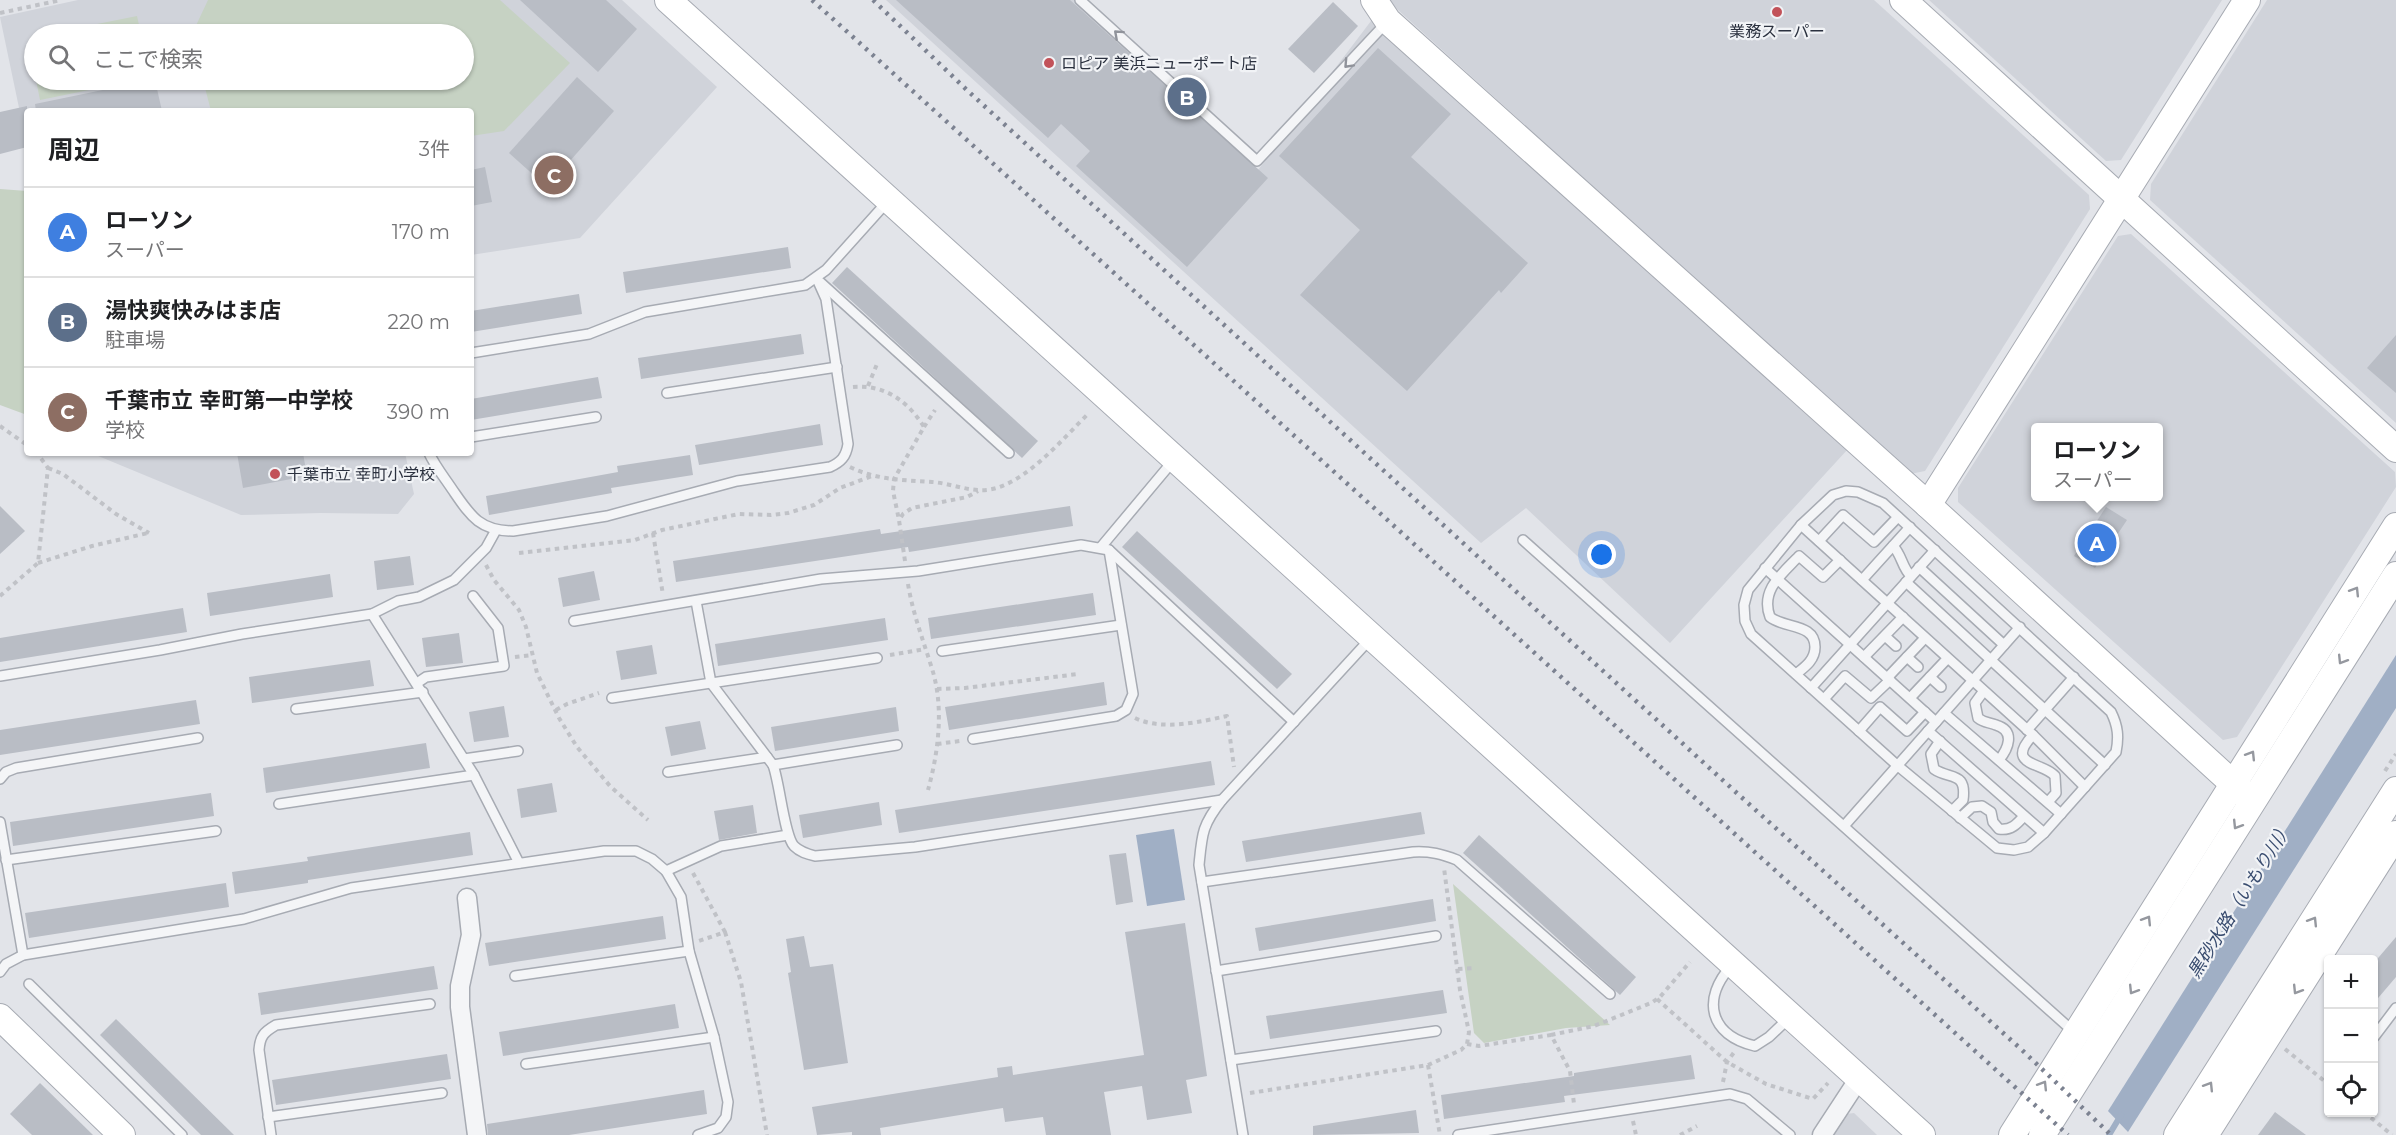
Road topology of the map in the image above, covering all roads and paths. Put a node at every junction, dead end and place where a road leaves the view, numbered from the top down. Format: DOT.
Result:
graph roads {
  1 [pos="61,0"];
  2 [pos="668,0"];
  3 [pos="1080,0"];
  4 [pos="1374,0"];
  5 [pos="1903,0"];
  6 [pos="2247,0"];
  7 [pos="0,13"];
  8 [pos="1388,21"];
  9 [pos="2121,198"];
  10 [pos="889,200"];
  11 [pos="817,279"];
  12 [pos="474,353"];
  13 [pos="877,364"];
  14 [pos="837,367"];
  15 [pos="868,386"];
  16 [pos="840,389"];
  17 [pos="667,393"];
  18 [pos="935,410"];
  19 [pos="1089,412"];
  20 [pos="596,417"];
  21 [pos="0,426"];
  22 [pos="924,427"];
  23 [pos="474,437"];
  24 [pos="24,443"];
  25 [pos="2396,449"];
  26 [pos="1010,453"];
  27 [pos="39,456"];
  28 [pos="431,456"];
  29 [pos="1174,459"];
  30 [pos="841,462"];
  31 [pos="48,468"];
  32 [pos="872,476"];
  33 [pos="894,479"];
  34 [pos="978,490"];
  35 [pos="1928,505"];
  36 [pos="1898,517"];
  37 [pos="899,520"];
  38 [pos="1801,525"];
  39 [pos="2396,526"];
  40 [pos="1910,527"];
  41 [pos="496,530"];
  42 [pos="653,533"];
  43 [pos="1523,540"];
  44 [pos="1820,541"];
  45 [pos="1893,546"];
  46 [pos="1105,548"];
  47 [pos="1935,550"];
  48 [pos="519,553"];
  49 [pos="479,555"];
  50 [pos="1840,560"];
  51 [pos="38,563"];
  52 [pos="906,565"];
  53 [pos="1919,567"];
  54 [pos="1765,568"];
  55 [pos="2396,575"];
  56 [pos="1777,579"];
  57 [pos="1908,579"];
  58 [pos="908,580"];
  59 [pos="1862,580"];
  60 [pos="0,596"];
  61 [pos="473,596"];
  62 [pos="696,601"];
  63 [pos="1887,603"];
  64 [pos="665,606"];
  65 [pos="372,614"];
  66 [pos="1903,617"];
  67 [pos="573,621"];
  68 [pos="1121,625"];
  69 [pos="2020,627"];
  70 [pos="1885,636"];
  71 [pos="1372,638"];
  72 [pos="1925,638"];
  73 [pos="1850,645"];
  74 [pos="2004,645"];
  75 [pos="1896,646"];
  76 [pos="925,649"];
  77 [pos="942,651"];
  78 [pos="1864,657"];
  79 [pos="1907,657"];
  80 [pos="877,658"];
  81 [pos="1947,659"];
  82 [pos="1991,660"];
  83 [pos="1918,667"];
  84 [pos="1078,674"];
  85 [pos="1796,674"];
  86 [pos="0,676"];
  87 [pos="1930,677"];
  88 [pos="2074,677"];
  89 [pos="1888,679"];
  90 [pos="1972,682"];
  91 [pos="417,683"];
  92 [pos="711,683"];
  93 [pos="1941,687"];
  94 [pos="1811,688"];
  95 [pos="937,689"];
  96 [pos="423,692"];
  97 [pos="1983,692"];
  98 [pos="612,698"];
  99 [pos="1910,698"];
  100 [pos="1824,699"];
  101 [pos="296,710"];
  102 [pos="556,710"];
  103 [pos="1126,710"];
  104 [pos="2045,710"];
  105 [pos="1925,712"];
  106 [pos="1944,713"];
  107 [pos="1294,722"];
  108 [pos="1936,722"];
  109 [pos="1859,731"];
  110 [pos="1928,731"];
  111 [pos="2030,733"];
  112 [pos="198,738"];
  113 [pos="973,739"];
  114 [pos="1940,741"];
  115 [pos="937,744"];
  116 [pos="897,745"];
  117 [pos="518,751"];
  118 [pos="464,759"];
  119 [pos="1999,760"];
  120 [pos="770,761"];
  121 [pos="2104,765"];
  122 [pos="1898,766"];
  123 [pos="668,772"];
  124 [pos="1235,774"];
  125 [pos="474,775"];
  126 [pos="0,779"];
  127 [pos="2233,784"];
  128 [pos="2085,788"];
  129 [pos="928,790"];
  130 [pos="2396,790"];
  131 [pos="1222,800"];
  132 [pos="2252,801"];
  133 [pos="2048,802"];
  134 [pos="279,804"];
  135 [pos="1956,814"];
  136 [pos="2061,814"];
  137 [pos="2024,816"];
  138 [pos="648,820"];
  139 [pos="0,822"];
  140 [pos="1844,826"];
  141 [pos="216,831"];
  142 [pos="2044,834"];
  143 [pos="2396,834"];
  144 [pos="788,835"];
  145 [pos="6,860"];
  146 [pos="519,863"];
  147 [pos="690,867"];
  148 [pos="666,871"];
  149 [pos="1202,882"];
  150 [pos="467,898"];
  151 [pos="725,932"];
  152 [pos="1436,936"];
  153 [pos="697,942"];
  154 [pos="689,951"];
  155 [pos="23,955"];
  156 [pos="1690,962"];
  157 [pos="1733,964"];
  158 [pos="2,965"];
  159 [pos="1474,968"];
  160 [pos="1458,969"];
  161 [pos="1216,971"];
  162 [pos="515,976"];
  163 [pos="29,984"];
  164 [pos="1610,994"];
  165 [pos="1657,999"];
  166 [pos="430,1004"];
  167 [pos="2396,1008"];
  168 [pos="1792,1016"];
  169 [pos="0,1017"];
  170 [pos="2378,1030"];
  171 [pos="1436,1031"];
  172 [pos="1551,1035"];
  173 [pos="2268,1036"];
  174 [pos="714,1037"];
  175 [pos="2085,1042"];
  176 [pos="1467,1044"];
  177 [pos="1231,1060"];
  178 [pos="1727,1062"];
  179 [pos="526,1064"];
  180 [pos="1428,1065"];
  181 [pos="1860,1077"];
  182 [pos="2324,1081"];
  183 [pos="1828,1083"];
  184 [pos="442,1093"];
  185 [pos="1725,1095"];
  186 [pos="1574,1104"];
  187 [pos="268,1117"];
  188 [pos="2369,1117"];
  189 [pos="1697,1126"];
  190 [pos="122,1135"];
  191 [pos="182,1135"];
  192 [pos="271,1135"];
  193 [pos="477,1135"];
  194 [pos="698,1135"];
  195 [pos="767,1135"];
  196 [pos="1243,1135"];
  197 [pos="1440,1135"];
  198 [pos="1458,1135"];
  199 [pos="1680,1135"];
  200 [pos="1790,1135"];
  201 [pos="1822,1135"];
  202 [pos="1922,1135"];
  203 [pos="2012,1135"];
  204 [pos="2042,1135"];
  205 [pos="2177,1135"];
  206 [pos="2205,1135"];
  207 [pos="2392,1135"];
  1 -- 7 [label="path"];
  2 -- 10 [label="street"];
  8 -- 3 [label="lane, one-way"];
  4 -- 8 [label="street"];
  5 -- 9 [label="street"];
  6 -- 9 [label="street"];
  8 -- 35 [label="street"];
  9 -- 25 [label="street"];
  9 -- 35 [label="street"];
  10 -- 11 [label="lane"];
  10 -- 29 [label="street"];
  11 -- 12 [label="lane"];
  11 -- 14 [label="lane"];
  11 -- 26 [label="lane"];
  13 -- 15 [label="path"];
  14 -- 16 [label="lane"];
  14 -- 17 [label="lane"];
  15 -- 16 [label="path"];
  15 -- 22 [label="path"];
  16 -- 30 [label="lane"];
  18 -- 22 [label="path"];
  19 -- 34 [label="path"];
  20 -- 23 [label="lane"];
  21 -- 24 [label="path"];
  22 -- 33 [label="path"];
  27 -- 31 [label="path"];
  28 -- 41 [label="lane"];
  29 -- 46 [label="lane"];
  29 -- 71 [label="street"];
  30 -- 32 [label="path"];
  30 -- 41 [label="lane"];
  31 -- 51 [label="path"];
  31 -- 51 [label="path"];
  32 -- 33 [label="path"];
  32 -- 42 [label="path"];
  33 -- 34 [label="path"];
  33 -- 37 [label="path"];
  34 -- 37 [label="path"];
  35 -- 127 [label="street"];
  36 -- 38 [label="lane"];
  36 -- 40 [label="lane"];
  36 -- 44 [label="lane"];
  37 -- 52 [label="path"];
  38 -- 44 [label="lane"];
  38 -- 54 [label="lane"];
  127 -- 39 [label="street, one-way"];
  40 -- 45 [label="lane"];
  40 -- 47 [label="lane"];
  41 -- 49 [label="lane"];
  42 -- 48 [label="path"];
  42 -- 64 [label="path"];
  43 -- 140 [label="lane"];
  44 -- 50 [label="lane"];
  45 -- 57 [label="lane"];
  45 -- 59 [label="lane"];
  46 -- 62 [label="lane"];
  46 -- 68 [label="lane"];
  46 -- 107 [label="lane"];
  47 -- 53 [label="lane"];
  47 -- 69 [label="lane"];
  49 -- 65 [label="lane"];
  49 -- 102 [label="path"];
  50 -- 56 [label="lane"];
  50 -- 59 [label="lane"];
  51 -- 60 [label="path"];
  53 -- 57 [label="lane"];
  53 -- 74 [label="lane"];
  54 -- 56 [label="lane"];
  54 -- 85 [label="lane"];
  55 -- 132 [label="street, one-way"];
  56 -- 73 [label="lane"];
  56 -- 85 [label="lane"];
  57 -- 63 [label="lane"];
  57 -- 82 [label="lane"];
  58 -- 76 [label="path"];
  59 -- 63 [label="lane"];
  61 -- 91 [label="lane"];
  62 -- 64 [label="lane"];
  62 -- 92 [label="lane"];
  63 -- 66 [label="lane"];
  63 -- 73 [label="lane"];
  64 -- 67 [label="lane"];
  65 -- 86 [label="lane"];
  65 -- 91 [label="lane"];
  66 -- 70 [label="lane"];
  66 -- 72 [label="lane"];
  68 -- 77 [label="lane"];
  68 -- 103 [label="lane"];
  69 -- 74 [label="lane"];
  69 -- 88 [label="lane"];
  70 -- 75 [label="lane"];
  70 -- 78 [label="lane"];
  71 -- 107 [label="lane"];
  71 -- 157 [label="street"];
  72 -- 79 [label="lane"];
  72 -- 81 [label="lane"];
  73 -- 78 [label="lane"];
  73 -- 94 [label="lane"];
  74 -- 82 [label="lane"];
  76 -- 80 [label="path"];
  76 -- 95 [label="path"];
  78 -- 89 [label="lane"];
  79 -- 83 [label="lane"];
  79 -- 89 [label="lane"];
  80 -- 92 [label="lane"];
  81 -- 87 [label="lane"];
  81 -- 90 [label="lane"];
  82 -- 90 [label="lane"];
  82 -- 104 [label="lane"];
  84 -- 95 [label="path"];
  85 -- 94 [label="lane"];
  87 -- 93 [label="lane"];
  87 -- 99 [label="lane"];
  88 -- 104 [label="lane"];
  88 -- 121 [label="lane"];
  89 -- 99 [label="lane"];
  89 -- 100 [label="lane"];
  90 -- 97 [label="lane"];
  90 -- 106 [label="lane"];
  91 -- 96 [label="lane"];
  92 -- 98 [label="lane"];
  92 -- 120 [label="lane"];
  94 -- 100 [label="lane"];
  95 -- 115 [label="path"];
  96 -- 101 [label="lane"];
  96 -- 118 [label="lane"];
  97 -- 111 [label="lane"];
  97 -- 119 [label="lane"];
  98 -- 102 [label="path"];
  99 -- 105 [label="lane"];
  100 -- 109 [label="lane"];
  102 -- 138 [label="path"];
  103 -- 113 [label="lane"];
  103 -- 124 [label="path"];
  104 -- 111 [label="lane"];
  104 -- 121 [label="lane"];
  105 -- 108 [label="lane"];
  105 -- 109 [label="lane"];
  106 -- 108 [label="lane"];
  106 -- 119 [label="lane"];
  107 -- 131 [label="lane"];
  108 -- 110 [label="lane"];
  109 -- 122 [label="lane"];
  110 -- 114 [label="lane"];
  110 -- 122 [label="lane"];
  111 -- 128 [label="lane"];
  111 -- 133 [label="lane"];
  112 -- 126 [label="lane"];
  113 -- 115 [label="path"];
  114 -- 135 [label="lane"];
  114 -- 137 [label="lane"];
  115 -- 129 [label="path"];
  116 -- 120 [label="lane"];
  117 -- 118 [label="lane"];
  118 -- 125 [label="lane"];
  119 -- 133 [label="lane"];
  120 -- 123 [label="lane"];
  120 -- 144 [label="lane"];
  121 -- 128 [label="lane"];
  122 -- 135 [label="lane"];
  122 -- 140 [label="lane"];
  125 -- 134 [label="lane"];
  125 -- 146 [label="lane"];
  127 -- 132 [label="street"];
  175 -- 127 [label="street, one-way"];
  128 -- 136 [label="lane"];
  205 -- 130 [label="street, one-way"];
  131 -- 144 [label="lane"];
  131 -- 149 [label="lane"];
  132 -- 175 [label="street, one-way"];
  133 -- 136 [label="lane"];
  135 -- 137 [label="lane"];
  135 -- 142 [label="lane"];
  136 -- 142 [label="lane"];
  137 -- 142 [label="lane"];
  139 -- 145 [label="lane"];
  140 -- 175 [label="lane"];
  141 -- 145 [label="lane"];
  143 -- 173 [label="street, one-way"];
  144 -- 148 [label="lane"];
  145 -- 155 [label="lane"];
  146 -- 148 [label="lane"];
  146 -- 155 [label="lane"];
  147 -- 151 [label="path"];
  148 -- 154 [label="lane"];
  149 -- 161 [label="lane"];
  149 -- 164 [label="lane"];
  150 -- 193 [label="street"];
  151 -- 153 [label="path"];
  151 -- 195 [label="path"];
  152 -- 161 [label="lane"];
  154 -- 162 [label="lane"];
  154 -- 174 [label="lane"];
  155 -- 158 [label="lane"];
  156 -- 165 [label="path"];
  157 -- 168 [label="street"];
  157 -- 168 [label="lane"];
  159 -- 160 [label="path"];
  161 -- 177 [label="lane"];
  163 -- 191 [label="lane"];
  165 -- 172 [label="path"];
  165 -- 178 [label="path"];
  166 -- 187 [label="lane"];
  167 -- 170 [label="lane"];
  168 -- 181 [label="street"];
  169 -- 190 [label="street"];
  171 -- 177 [label="lane"];
  172 -- 176 [label="path"];
  172 -- 186 [label="path"];
  173 -- 182 [label="path"];
  173 -- 206 [label="street"];
  174 -- 179 [label="lane"];
  174 -- 194 [label="lane"];
  203 -- 175 [label="street, one-way"];
  175 -- 204 [label="street"];
  177 -- 196 [label="lane"];
  178 -- 183 [label="path"];
  178 -- 185 [label="path"];
  180 -- 197 [label="path"];
  181 -- 201 [label="street"];
  181 -- 202 [label="street"];
  184 -- 187 [label="lane"];
  185 -- 198 [label="lane"];
  185 -- 200 [label="lane"];
  187 -- 192 [label="lane"];
  188 -- 207 [label="path"];
  189 -- 199 [label="path"];
}
